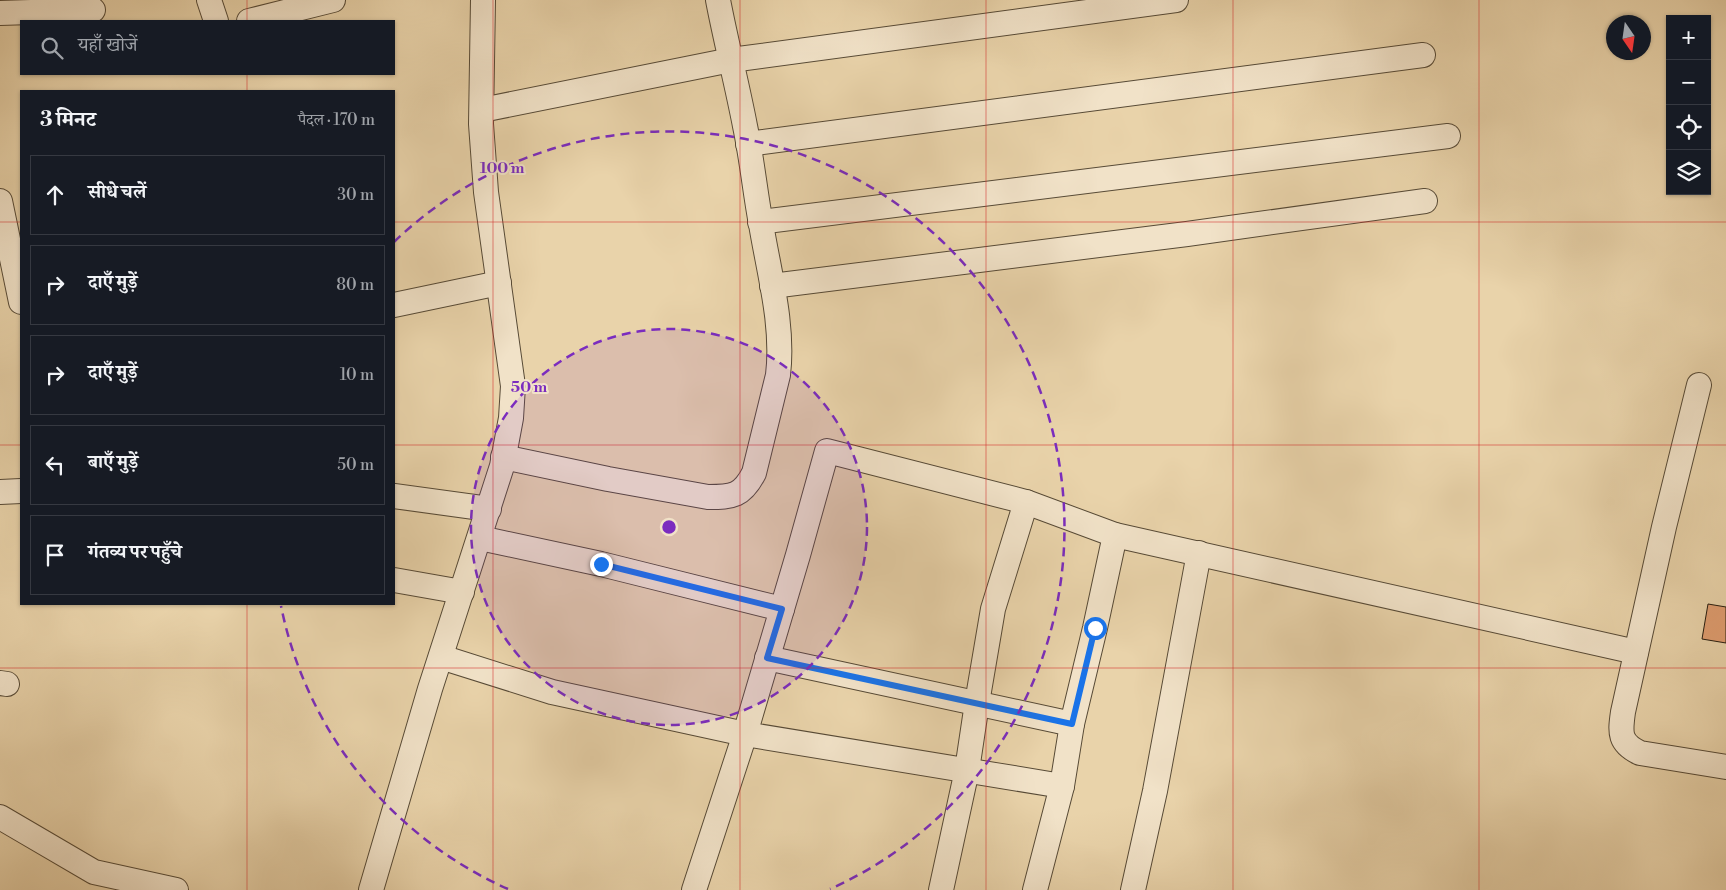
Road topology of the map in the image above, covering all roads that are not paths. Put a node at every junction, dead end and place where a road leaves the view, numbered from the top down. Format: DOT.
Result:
graph roads {
  1 [pos="209,0"];
  2 [pos="333,0"];
  3 [pos="483,0"];
  4 [pos="718,0"];
  5 [pos="1176,0"];
  6 [pos="93,10"];
  7 [pos="0,12"];
  8 [pos="216,20"];
  9 [pos="252,20"];
  10 [pos="1422,55"];
  11 [pos="731,60"];
  12 [pos="482,110"];
  13 [pos="1448,136"];
  14 [pos="748,144"];
  15 [pos="0,201"];
  16 [pos="1425,201"];
  17 [pos="760,222"];
  18 [pos="500,283"];
  19 [pos="772,286"];
  20 [pos="20,297"];
  21 [pos="395,305"];
  22 [pos="1699,385"];
  23 [pos="503,457"];
  24 [pos="20,491"];
  25 [pos="0,492"];
  26 [pos="395,496"];
  27 [pos="1026,502"];
  28 [pos="489,509"];
  29 [pos="1114,535"];
  30 [pos="480,538"];
  31 [pos="1199,553"];
  32 [pos="395,580"];
  33 [pos="462,592"];
  34 [pos="782,609"];
  35 [pos="1636,652"];
  36 [pos="441,657"];
  37 [pos="767,658"];
  38 [pos="977,703"];
  39 [pos="1072,724"];
  40 [pos="745,734"];
  41 [pos="1726,767"];
  42 [pos="967,770"];
  43 [pos="1062,786"];
  44 [pos="0,817"];
  45 [pos="176,890"];
  46 [pos="372,890"];
  47 [pos="694,890"];
  48 [pos="941,890"];
  49 [pos="1035,890"];
  50 [pos="1133,890"];
  1 -- 8 [label="street"];
  2 -- 9 [label="street"];
  3 -- 12 [label="street"];
  4 -- 11 [label="street"];
  5 -- 11 [label="street"];
  6 -- 7 [label="street"];
  10 -- 14 [label="street"];
  11 -- 12 [label="street"];
  11 -- 14 [label="street"];
  12 -- 18 [label="street"];
  13 -- 17 [label="street"];
  14 -- 17 [label="street"];
  15 -- 20 [label="street"];
  16 -- 19 [label="street"];
  17 -- 19 [label="street"];
  18 -- 21 [label="street"];
  18 -- 23 [label="street"];
  19 -- 23 [label="street"];
  22 -- 35 [label="street"];
  23 -- 28 [label="street"];
  24 -- 25 [label="street"];
  26 -- 28 [label="street"];
  27 -- 29 [label="street"];
  27 -- 34 [label="street"];
  27 -- 38 [label="street"];
  28 -- 30 [label="street"];
  29 -- 31 [label="street"];
  29 -- 39 [label="street"];
  30 -- 33 [label="street"];
  30 -- 34 [label="street"];
  31 -- 35 [label="street"];
  31 -- 50 [label="street"];
  32 -- 33 [label="street"];
  33 -- 36 [label="street"];
  34 -- 37 [label="street"];
  35 -- 41 [label="street"];
  36 -- 40 [label="street"];
  36 -- 46 [label="street"];
  37 -- 38 [label="street"];
  37 -- 40 [label="street"];
  38 -- 39 [label="street"];
  38 -- 42 [label="street"];
  39 -- 43 [label="street"];
  40 -- 42 [label="street"];
  40 -- 47 [label="street"];
  42 -- 43 [label="street"];
  42 -- 48 [label="street"];
  43 -- 49 [label="street"];
  44 -- 45 [label="street"];
}
